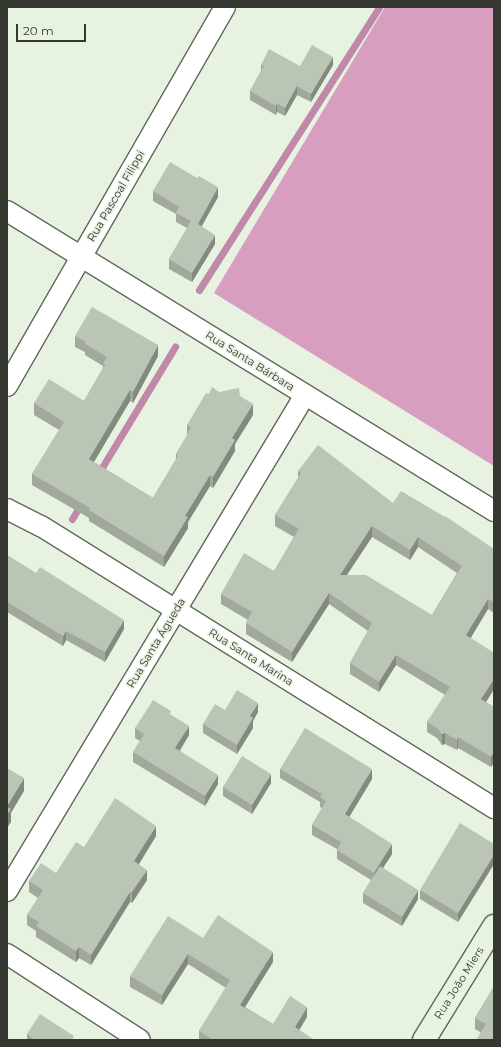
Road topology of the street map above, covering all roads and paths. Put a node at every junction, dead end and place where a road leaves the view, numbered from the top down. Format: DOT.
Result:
graph roads {
  1 [pos="225,7"];
  2 [pos="7,211"];
  3 [pos="81,256"];
  4 [pos="7,386"];
  5 [pos="305,395"];
  6 [pos="7,509"];
  7 [pos="494,512"];
  8 [pos="176,610"];
  9 [pos="494,808"];
  10 [pos="7,891"];
  11 [pos="494,926"];
  12 [pos="7,954"];
  13 [pos="140,1040"];
  14 [pos="424,1040"];
  1 -- 3 [label="street, Rua Pascoal Filippi"];
  2 -- 3 [label="street, Rua Santa Bárbara"];
  3 -- 4 [label="street, Rua Pascoal Filippi"];
  3 -- 5 [label="street, Rua Santa Bárbara"];
  5 -- 7 [label="street, Rua Santa Bárbara"];
  5 -- 8 [label="street, Rua Santa Águeda"];
  6 -- 8 [label="street, Rua Santa Marina"];
  8 -- 9 [label="street, Rua Santa Marina"];
  8 -- 10 [label="street, Rua Santa Águeda"];
  11 -- 14 [label="street, Rua João Miers"];
  12 -- 13 [label="street"];
}
